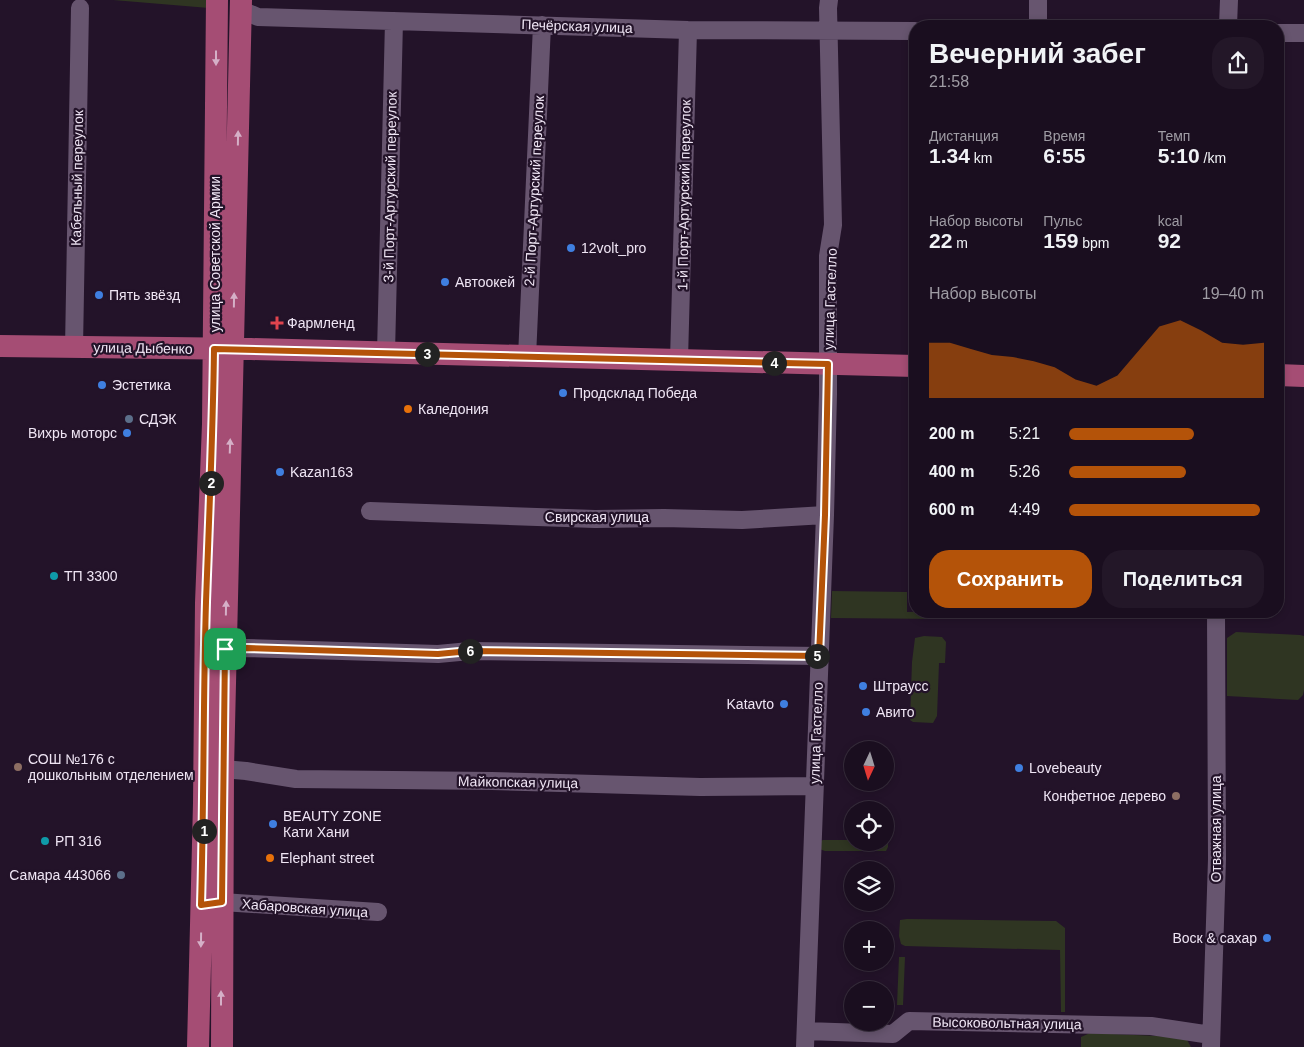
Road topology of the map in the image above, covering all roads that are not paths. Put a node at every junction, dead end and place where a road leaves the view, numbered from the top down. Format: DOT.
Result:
graph roads {
  1 [pos="830,0"];
  2 [pos="1038,0"];
  3 [pos="1229,0"];
  4 [pos="217,4"];
  5 [pos="241,5"];
  6 [pos="80,8"];
  7 [pos="1038,20"];
  8 [pos="1228,20"];
  9 [pos="394,21"];
  10 [pos="542,25"];
  11 [pos="688,30"];
  12 [pos="828,30"];
  13 [pos="909,31"];
  14 [pos="1284,33"];
  15 [pos="1304,33"];
  16 [pos="0,346"];
  17 [pos="74,348"];
  18 [pos="223,349"];
  19 [pos="386,353"];
  20 [pos="527,357"];
  21 [pos="679,360"];
  22 [pos="828,364"];
  23 [pos="909,366"];
  24 [pos="1284,376"];
  25 [pos="1304,376"];
  26 [pos="370,511"];
  27 [pos="825,515"];
  28 [pos="1216,618"];
  29 [pos="225,649"];
  30 [pos="819,656"];
  31 [pos="223,769"];
  32 [pos="814,786"];
  33 [pos="212,903"];
  34 [pos="378,912"];
  35 [pos="806,1039"];
  36 [pos="1211,1041"];
  37 [pos="198,1047"];
  38 [pos="222,1047"];
  1 -- 12 [label="street, улица Гастелло"];
  2 -- 7 [label="street"];
  3 -- 8 [label="street"];
  4 -- 5 [label="main road"];
  4 -- 18 [label="main road, улица Советской Армии, one-way"];
  5 -- 9 [label="street, Печёрская улица"];
  18 -- 5 [label="main road, улица Советской Армии, one-way"];
  6 -- 17 [label="street, Кабельный переулок"];
  9 -- 10 [label="street, Печёрская улица"];
  9 -- 19 [label="street, 3-й Порт-Артурский переулок"];
  10 -- 11 [label="street, Печёрская улица"];
  10 -- 20 [label="street, 2-й Порт-Артурский переулок"];
  11 -- 12 [label="street, Печёрская улица"];
  11 -- 21 [label="street, 1-й Порт-Артурский переулок"];
  12 -- 13 [label="street, Печёрская улица"];
  12 -- 22 [label="street, улица Гастелло"];
  14 -- 15 [label="street"];
  16 -- 17 [label="main road, улица Дыбенко"];
  17 -- 18 [label="main road, улица Дыбенко"];
  18 -- 19 [label="main road, улица Дыбенко"];
  29 -- 18 [label="main road, улица Советской Армии, one-way"];
  18 -- 33 [label="main road, улица Советской Армии"];
  19 -- 20 [label="main road, улица Дыбенко"];
  20 -- 21 [label="main road, улица Дыбенко"];
  21 -- 22 [label="main road, улица Дыбенко"];
  22 -- 23 [label="main road, улица Дыбенко"];
  22 -- 27 [label="street, улица Гастелло"];
  24 -- 25 [label="main road"];
  26 -- 27 [label="street, Свирская улица"];
  27 -- 30 [label="street, улица Гастелло"];
  28 -- 36 [label="street, Отважная улица"];
  29 -- 30 [label="street"];
  29 -- 31 [label="main road, улица Советской Армии"];
  30 -- 32 [label="street, улица Гастелло"];
  31 -- 32 [label="street, Майкопская улица"];
  31 -- 33 [label="main road, улица Советской Армии"];
  32 -- 35 [label="street, улица Гастелло"];
  33 -- 34 [label="street, Хабаровская улица"];
  33 -- 37 [label="main road, улица Советской Армии, one-way"];
  38 -- 33 [label="main road, улица Советской Армии, one-way"];
  35 -- 36 [label="street, Высоковольтная улица"];
}
